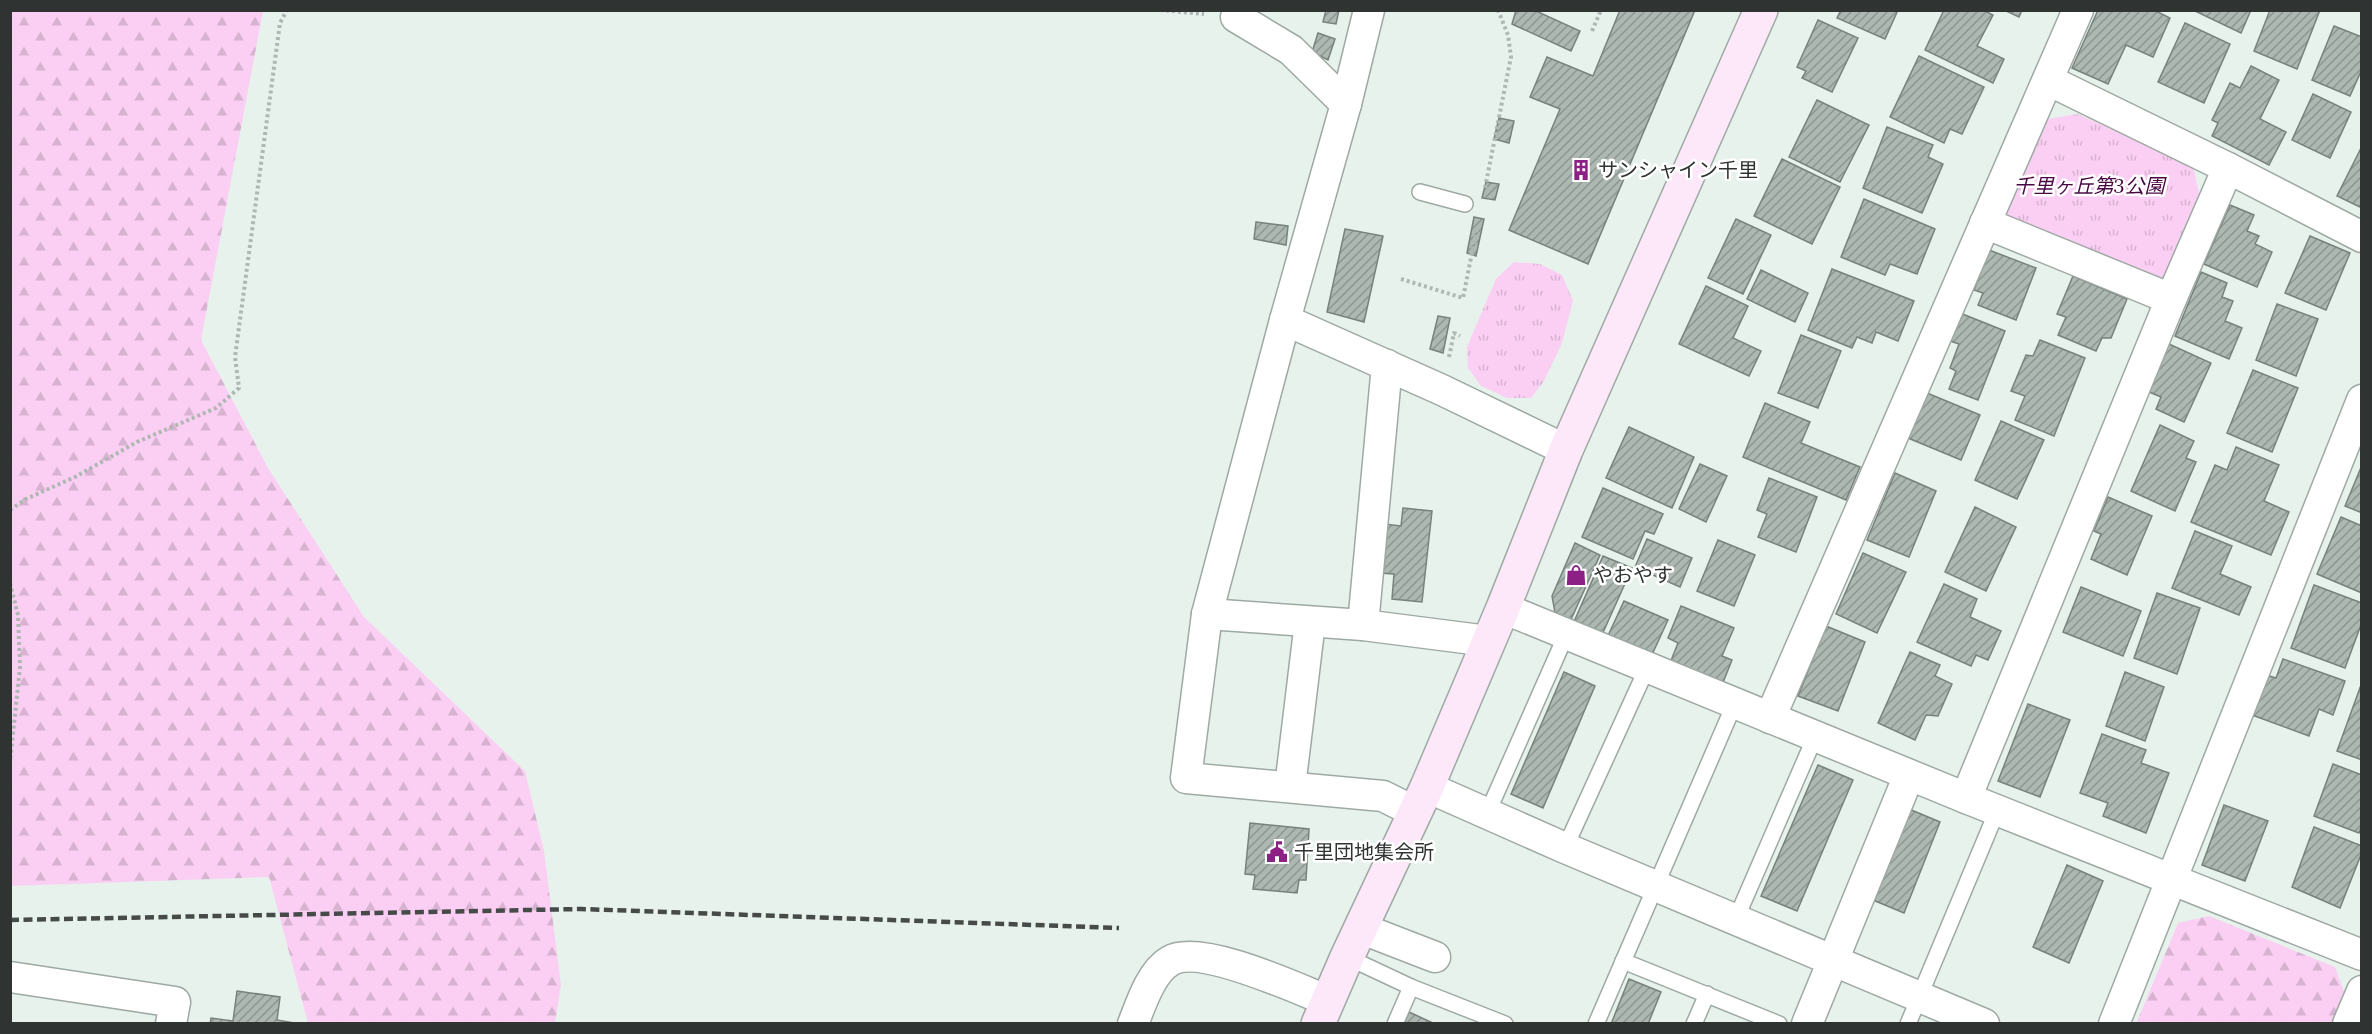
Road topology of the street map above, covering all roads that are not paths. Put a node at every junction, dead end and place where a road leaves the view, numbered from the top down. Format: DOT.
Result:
graph roads {
  1 [pos="1370,10"];
  2 [pos="1761,10"];
  3 [pos="2078,10"];
  4 [pos="1237,14"];
  5 [pos="2048,80"];
  6 [pos="1346,104"];
  7 [pos="2228,168"];
  8 [pos="1420,192"];
  9 [pos="1465,204"];
  10 [pos="1985,223"];
  11 [pos="2361,237"];
  12 [pos="2171,299"];
  13 [pos="1285,320"];
  14 [pos="1387,365"];
  15 [pos="2361,400"];
  16 [pos="1566,450"];
  17 [pos="1503,608"];
  18 [pos="1207,614"];
  19 [pos="1310,622"];
  20 [pos="1364,625"];
  21 [pos="1566,635"];
  22 [pos="1488,642"];
  23 [pos="1647,668"];
  24 [pos="1734,705"];
  25 [pos="1770,718"];
  26 [pos="1815,737"];
  27 [pos="1909,775"];
  28 [pos="1290,787"];
  29 [pos="1966,798"];
  30 [pos="1421,800"];
  31 [pos="1997,811"];
  32 [pos="1487,814"];
  33 [pos="1565,848"];
  34 [pos="2170,881"];
  35 [pos="1656,886"];
  36 [pos="1736,919"];
  37 [pos="1360,928"];
  38 [pos="2361,955"];
  39 [pos="1347,957"];
  40 [pos="1436,957"];
  41 [pos="1623,961"];
  42 [pos="1832,961"];
  43 [pos="10,978"];
  44 [pos="1411,987"];
  45 [pos="2361,991"];
  46 [pos="1707,994"];
  47 [pos="1919,996"];
  48 [pos="1323,1012"];
  49 [pos="1495,1022"];
  50 [pos="171,1023"];
  51 [pos="1133,1023"];
  52 [pos="1395,1023"];
  53 [pos="1596,1023"];
  54 [pos="1694,1023"];
  55 [pos="1779,1023"];
  56 [pos="1807,1023"];
  57 [pos="1908,1023"];
  58 [pos="1984,1023"];
  59 [pos="2114,1023"];
  60 [pos="2348,1023"];
  1 -- 6 [label="street"];
  2 -- 16 [label="street"];
  3 -- 5 [label="street"];
  4 -- 6 [label="street"];
  5 -- 7 [label="street"];
  5 -- 10 [label="street"];
  6 -- 13 [label="street"];
  7 -- 11 [label="street"];
  7 -- 12 [label="street"];
  8 -- 9 [label="lane"];
  10 -- 12 [label="street"];
  10 -- 25 [label="street"];
  12 -- 29 [label="street"];
  13 -- 14 [label="street"];
  13 -- 18 [label="street"];
  14 -- 16 [label="street"];
  14 -- 20 [label="street"];
  15 -- 34 [label="street"];
  16 -- 17 [label="street"];
  17 -- 21 [label="street"];
  17 -- 22 [label="street"];
  18 -- 19 [label="street"];
  18 -- 28 [label="street"];
  19 -- 20 [label="street"];
  19 -- 28 [label="street"];
  20 -- 22 [label="street"];
  21 -- 23 [label="street"];
  21 -- 32 [label="lane"];
  22 -- 30 [label="street"];
  23 -- 24 [label="street"];
  23 -- 33 [label="lane"];
  24 -- 25 [label="street"];
  24 -- 35 [label="lane"];
  25 -- 26 [label="street"];
  26 -- 27 [label="street"];
  26 -- 36 [label="lane"];
  27 -- 29 [label="street"];
  27 -- 42 [label="street"];
  28 -- 30 [label="street"];
  29 -- 31 [label="street"];
  30 -- 32 [label="street"];
  30 -- 37 [label="street"];
  31 -- 34 [label="street"];
  31 -- 47 [label="lane"];
  32 -- 33 [label="street"];
  33 -- 35 [label="street"];
  34 -- 38 [label="street"];
  34 -- 59 [label="street"];
  35 -- 36 [label="street"];
  35 -- 41 [label="lane"];
  36 -- 42 [label="street"];
  37 -- 39 [label="street"];
  37 -- 40 [label="street"];
  39 -- 44 [label="lane"];
  39 -- 48 [label="street"];
  41 -- 46 [label="lane"];
  41 -- 53 [label="lane"];
  42 -- 47 [label="street"];
  42 -- 56 [label="street"];
  43 -- 50 [label="street"];
  44 -- 49 [label="lane"];
  44 -- 52 [label="lane"];
  45 -- 60 [label="street"];
  46 -- 54 [label="lane"];
  46 -- 55 [label="lane"];
  47 -- 57 [label="lane"];
  47 -- 58 [label="street"];
  48 -- 51 [label="street"];
}
